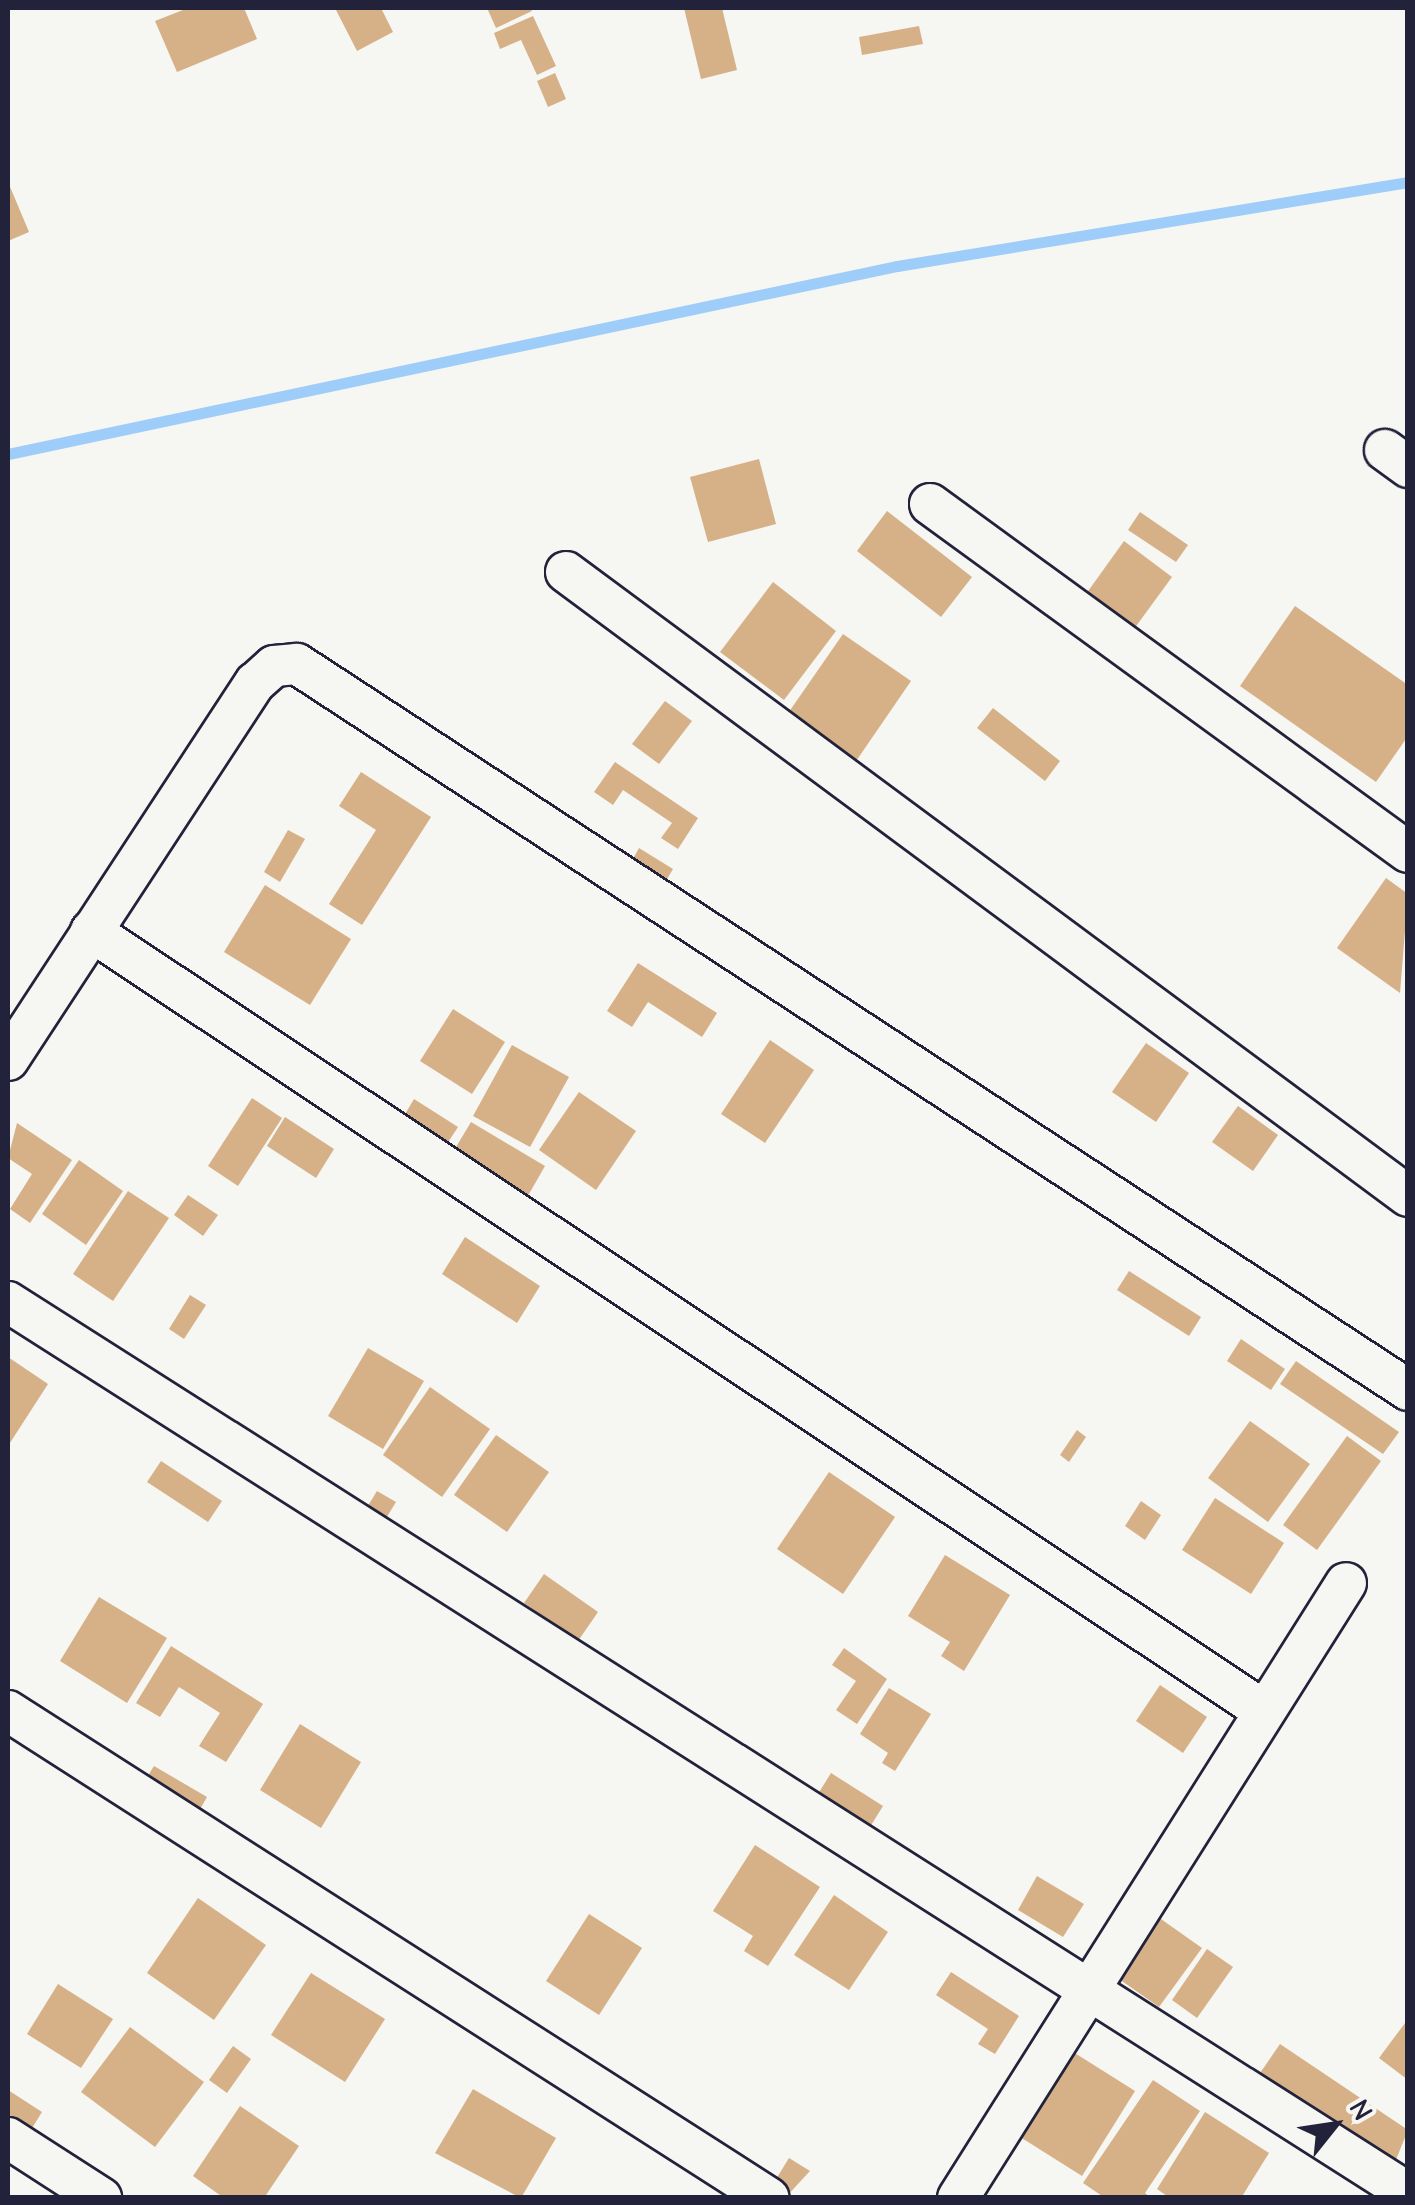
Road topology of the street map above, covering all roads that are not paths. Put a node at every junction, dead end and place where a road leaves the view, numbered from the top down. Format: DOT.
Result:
graph roads {
  1 [pos="930,504"];
  2 [pos="566,572"];
  3 [pos="1408,852"];
  4 [pos="92,931"];
  5 [pos="8,1060"];
  6 [pos="1408,1196"];
  7 [pos="8,1302"];
  8 [pos="1408,1390"];
  9 [pos="1346,1582"];
  10 [pos="8,1710"];
  11 [pos="1264,1711"];
  12 [pos="1089,1990"];
  13 [pos="8,2138"];
  14 [pos="1408,2193"];
  15 [pos="101,2198"];
  16 [pos="769,2198"];
  17 [pos="958,2198"];
  1 -- 3 [label="street"];
  2 -- 6 [label="street"];
  4 -- 5 [label="street"];
  4 -- 8 [label="street"];
  4 -- 11 [label="street"];
  7 -- 12 [label="street"];
  9 -- 11 [label="street"];
  10 -- 16 [label="street"];
  11 -- 12 [label="street"];
  12 -- 14 [label="street"];
  12 -- 17 [label="street"];
  13 -- 15 [label="street"];
}
